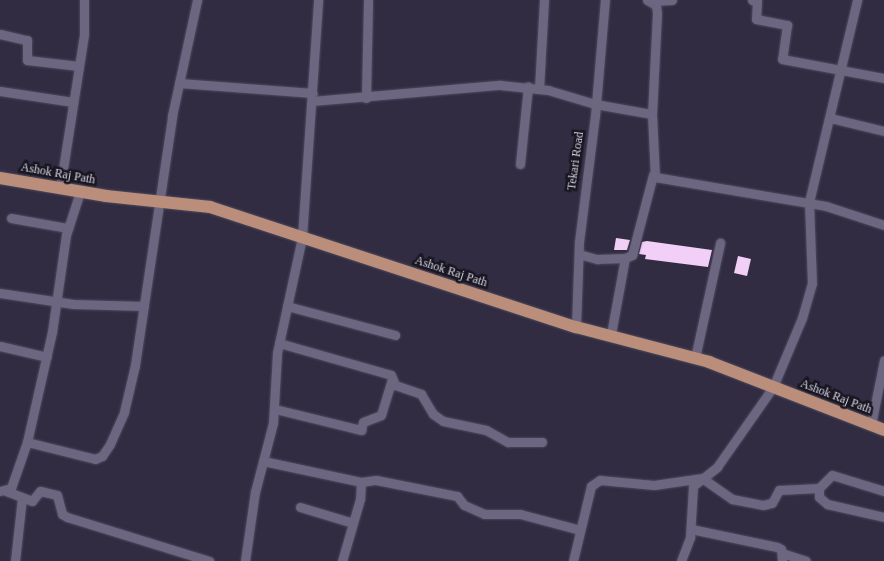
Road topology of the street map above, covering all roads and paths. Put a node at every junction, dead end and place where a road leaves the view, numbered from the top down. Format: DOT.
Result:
graph roads {
  1 [pos="84,0"];
  2 [pos="197,0"];
  3 [pos="318,0"];
  4 [pos="368,0"];
  5 [pos="544,0"];
  6 [pos="605,0"];
  7 [pos="672,0"];
  8 [pos="752,0"];
  9 [pos="857,0"];
  10 [pos="649,1"];
  11 [pos="0,34"];
  12 [pos="78,66"];
  13 [pos="841,70"];
  14 [pos="884,78"];
  15 [pos="179,82"];
  16 [pos="528,86"];
  17 [pos="539,89"];
  18 [pos="0,91"];
  19 [pos="312,97"];
  20 [pos="366,98"];
  21 [pos="73,102"];
  22 [pos="595,104"];
  23 [pos="652,114"];
  24 [pos="830,118"];
  25 [pos="884,131"];
  26 [pos="520,164"];
  27 [pos="653,175"];
  28 [pos="0,178"];
  29 [pos="60,188"];
  30 [pos="80,192"];
  31 [pos="158,199"];
  32 [pos="809,202"];
  33 [pos="884,214"];
  34 [pos="11,218"];
  35 [pos="882,224"];
  36 [pos="68,228"];
  37 [pos="302,237"];
  38 [pos="720,242"];
  39 [pos="579,254"];
  40 [pos="625,258"];
  41 [pos="0,293"];
  42 [pos="55,302"];
  43 [pos="144,306"];
  44 [pos="287,306"];
  45 [pos="576,327"];
  46 [pos="395,334"];
  47 [pos="611,334"];
  48 [pos="279,343"];
  49 [pos="0,346"];
  50 [pos="47,357"];
  51 [pos="695,358"];
  52 [pos="884,360"];
  53 [pos="392,379"];
  54 [pos="773,387"];
  55 [pos="275,409"];
  56 [pos="870,425"];
  57 [pos="884,430"];
  58 [pos="27,442"];
  59 [pos="542,442"];
  60 [pos="264,461"];
  61 [pos="702,478"];
  62 [pos="361,482"];
  63 [pos="819,488"];
  64 [pos="3,491"];
  65 [pos="884,492"];
  66 [pos="22,498"];
  67 [pos="300,507"];
  68 [pos="884,517"];
  69 [pos="353,523"];
  70 [pos="691,529"];
  71 [pos="580,530"];
  72 [pos="782,557"];
  73 [pos="15,561"];
  74 [pos="209,561"];
  75 [pos="245,561"];
  76 [pos="342,561"];
  77 [pos="573,561"];
  78 [pos="681,561"];
  79 [pos="806,561"];
  1 -- 12 [label="street"];
  2 -- 15 [label="street"];
  3 -- 19 [label="street"];
  4 -- 20 [label="street"];
  5 -- 17 [label="street"];
  6 -- 22 [label="street, Tekari Road"];
  7 -- 10 [label="street"];
  8 -- 13 [label="street"];
  9 -- 13 [label="street"];
  10 -- 23 [label="street"];
  11 -- 12 [label="street"];
  12 -- 21 [label="street"];
  13 -- 14 [label="street"];
  13 -- 24 [label="street"];
  15 -- 19 [label="street"];
  15 -- 31 [label="street"];
  16 -- 17 [label="street"];
  16 -- 20 [label="street"];
  16 -- 26 [label="street"];
  17 -- 22 [label="street"];
  18 -- 21 [label="street"];
  19 -- 20 [label="street"];
  19 -- 37 [label="street"];
  21 -- 29 [label="street"];
  22 -- 23 [label="street"];
  22 -- 39 [label="street, Tekari Road"];
  23 -- 27 [label="street"];
  24 -- 25 [label="street"];
  24 -- 32 [label="street"];
  27 -- 32 [label="street"];
  27 -- 40 [label="street"];
  28 -- 29 [label="main road, Ashok Raj Path"];
  29 -- 30 [label="main road, Ashok Raj Path"];
  30 -- 31 [label="main road, Ashok Raj Path"];
  30 -- 36 [label="street"];
  31 -- 37 [label="main road, Ashok Raj Path"];
  31 -- 43 [label="street"];
  32 -- 35 [label="street"];
  32 -- 54 [label="street"];
  33 -- 35 [label="street"];
  34 -- 36 [label="street"];
  36 -- 42 [label="street"];
  37 -- 44 [label="street"];
  37 -- 45 [label="main road, Ashok Raj Path"];
  38 -- 51 [label="street"];
  39 -- 40 [label="street"];
  39 -- 45 [label="street, Tekari Road"];
  40 -- 47 [label="street"];
  41 -- 42 [label="street"];
  42 -- 43 [label="street"];
  42 -- 50 [label="street"];
  43 -- 58 [label="street"];
  44 -- 46 [label="street"];
  44 -- 48 [label="street"];
  45 -- 47 [label="main road, Ashok Raj Path"];
  47 -- 51 [label="main road, Ashok Raj Path"];
  48 -- 53 [label="street"];
  48 -- 55 [label="street"];
  49 -- 50 [label="street"];
  50 -- 58 [label="street"];
  51 -- 54 [label="main road, Ashok Raj Path"];
  52 -- 56 [label="street"];
  53 -- 55 [label="street"];
  53 -- 59 [label="street"];
  54 -- 56 [label="main road, Ashok Raj Path"];
  54 -- 61 [label="street"];
  55 -- 60 [label="street"];
  56 -- 57 [label="main road, Ashok Raj Path"];
  58 -- 64 [label="street"];
  60 -- 62 [label="street"];
  60 -- 75 [label="street"];
  61 -- 63 [label="street"];
  61 -- 70 [label="street"];
  61 -- 71 [label="street"];
  62 -- 69 [label="street"];
  62 -- 71 [label="street"];
  63 -- 65 [label="street"];
  63 -- 68 [label="street"];
  64 -- 66 [label="street"];
  66 -- 73 [label="street"];
  66 -- 74 [label="street"];
  67 -- 69 [label="street"];
  69 -- 76 [label="street"];
  70 -- 72 [label="street"];
  70 -- 78 [label="street"];
  71 -- 77 [label="street"];
  72 -- 79 [label="street"];
}
